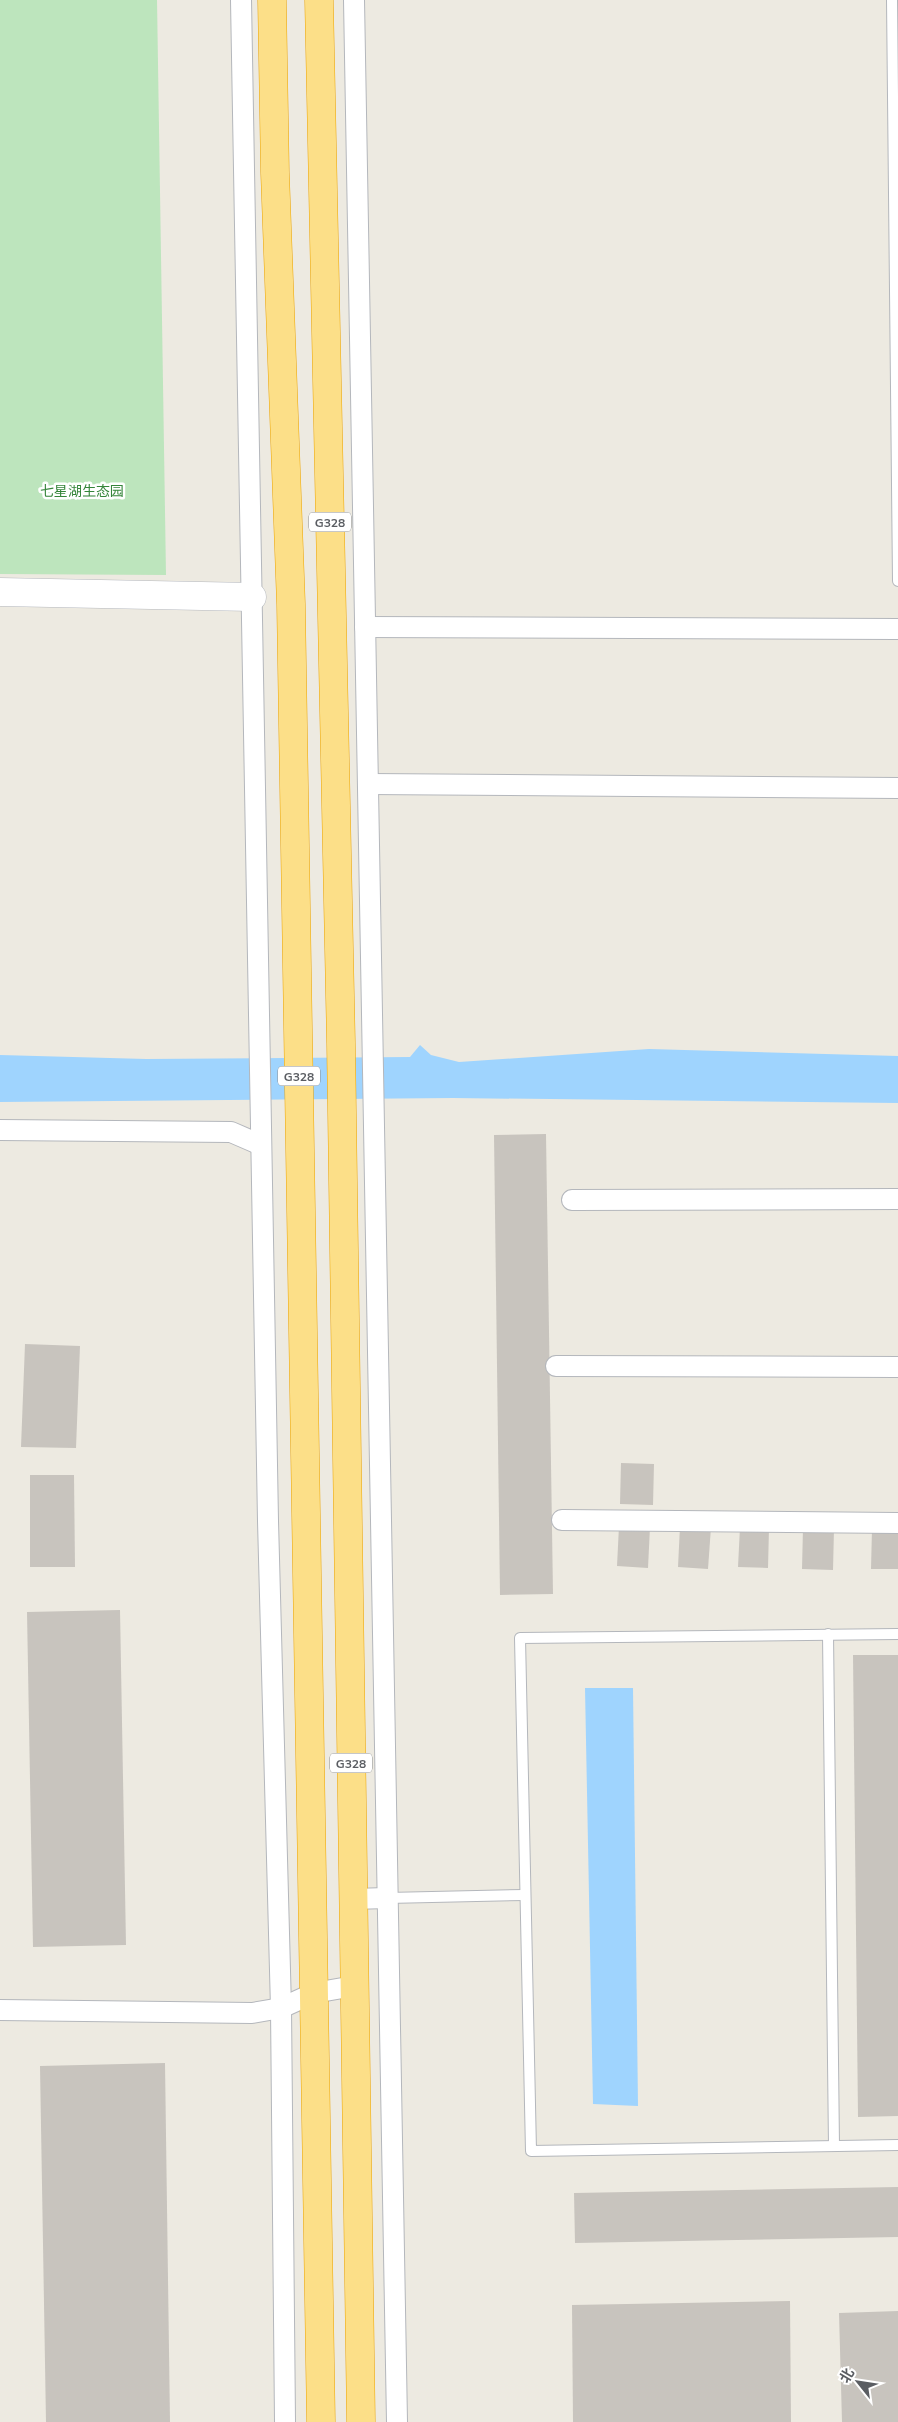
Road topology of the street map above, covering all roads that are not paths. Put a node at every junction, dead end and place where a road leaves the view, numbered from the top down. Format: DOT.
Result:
graph roads {
  1 [pos="241,0"];
  2 [pos="272,0"];
  3 [pos="319,0"];
  4 [pos="354,0"];
  5 [pos="892,0"];
  6 [pos="898,581"];
  7 [pos="0,592"];
  8 [pos="252,597"];
  9 [pos="365,627"];
  10 [pos="898,629"];
  11 [pos="368,784"];
  12 [pos="898,788"];
  13 [pos="0,1130"];
  14 [pos="261,1145"];
  15 [pos="898,1199"];
  16 [pos="572,1200"];
  17 [pos="556,1366"];
  18 [pos="898,1367"];
  19 [pos="562,1520"];
  20 [pos="898,1523"];
  21 [pos="828,1634"];
  22 [pos="898,1634"];
  23 [pos="525,1896"];
  24 [pos="387,1898"];
  25 [pos="353,1899"];
  26 [pos="354,1986"];
  27 [pos="314,1993"];
  28 [pos="280,2008"];
  29 [pos="0,2010"];
  30 [pos="898,2145"];
  31 [pos="834,2146"];
  32 [pos="285,2422"];
  33 [pos="321,2422"];
  34 [pos="361,2422"];
  35 [pos="397,2422"];
  1 -- 8 [label="street"];
  2 -- 27 [label="highway, G328"];
  3 -- 25 [label="highway, G328"];
  4 -- 9 [label="street"];
  5 -- 6 [label="lane"];
  7 -- 8 [label="street"];
  8 -- 14 [label="street"];
  9 -- 10 [label="street"];
  9 -- 11 [label="street"];
  11 -- 12 [label="street"];
  11 -- 24 [label="street"];
  13 -- 14 [label="street"];
  14 -- 28 [label="street"];
  15 -- 16 [label="street"];
  17 -- 18 [label="street"];
  19 -- 20 [label="street"];
  21 -- 22 [label="lane"];
  21 -- 23 [label="lane"];
  21 -- 31 [label="lane"];
  23 -- 24 [label="lane"];
  23 -- 31 [label="lane"];
  24 -- 25 [label="street"];
  24 -- 35 [label="street"];
  25 -- 26 [label="highway, G328"];
  26 -- 27 [label="street"];
  26 -- 34 [label="highway, G328"];
  27 -- 28 [label="street"];
  27 -- 33 [label="highway, G328"];
  28 -- 29 [label="street"];
  28 -- 32 [label="street"];
  30 -- 31 [label="lane"];
}
